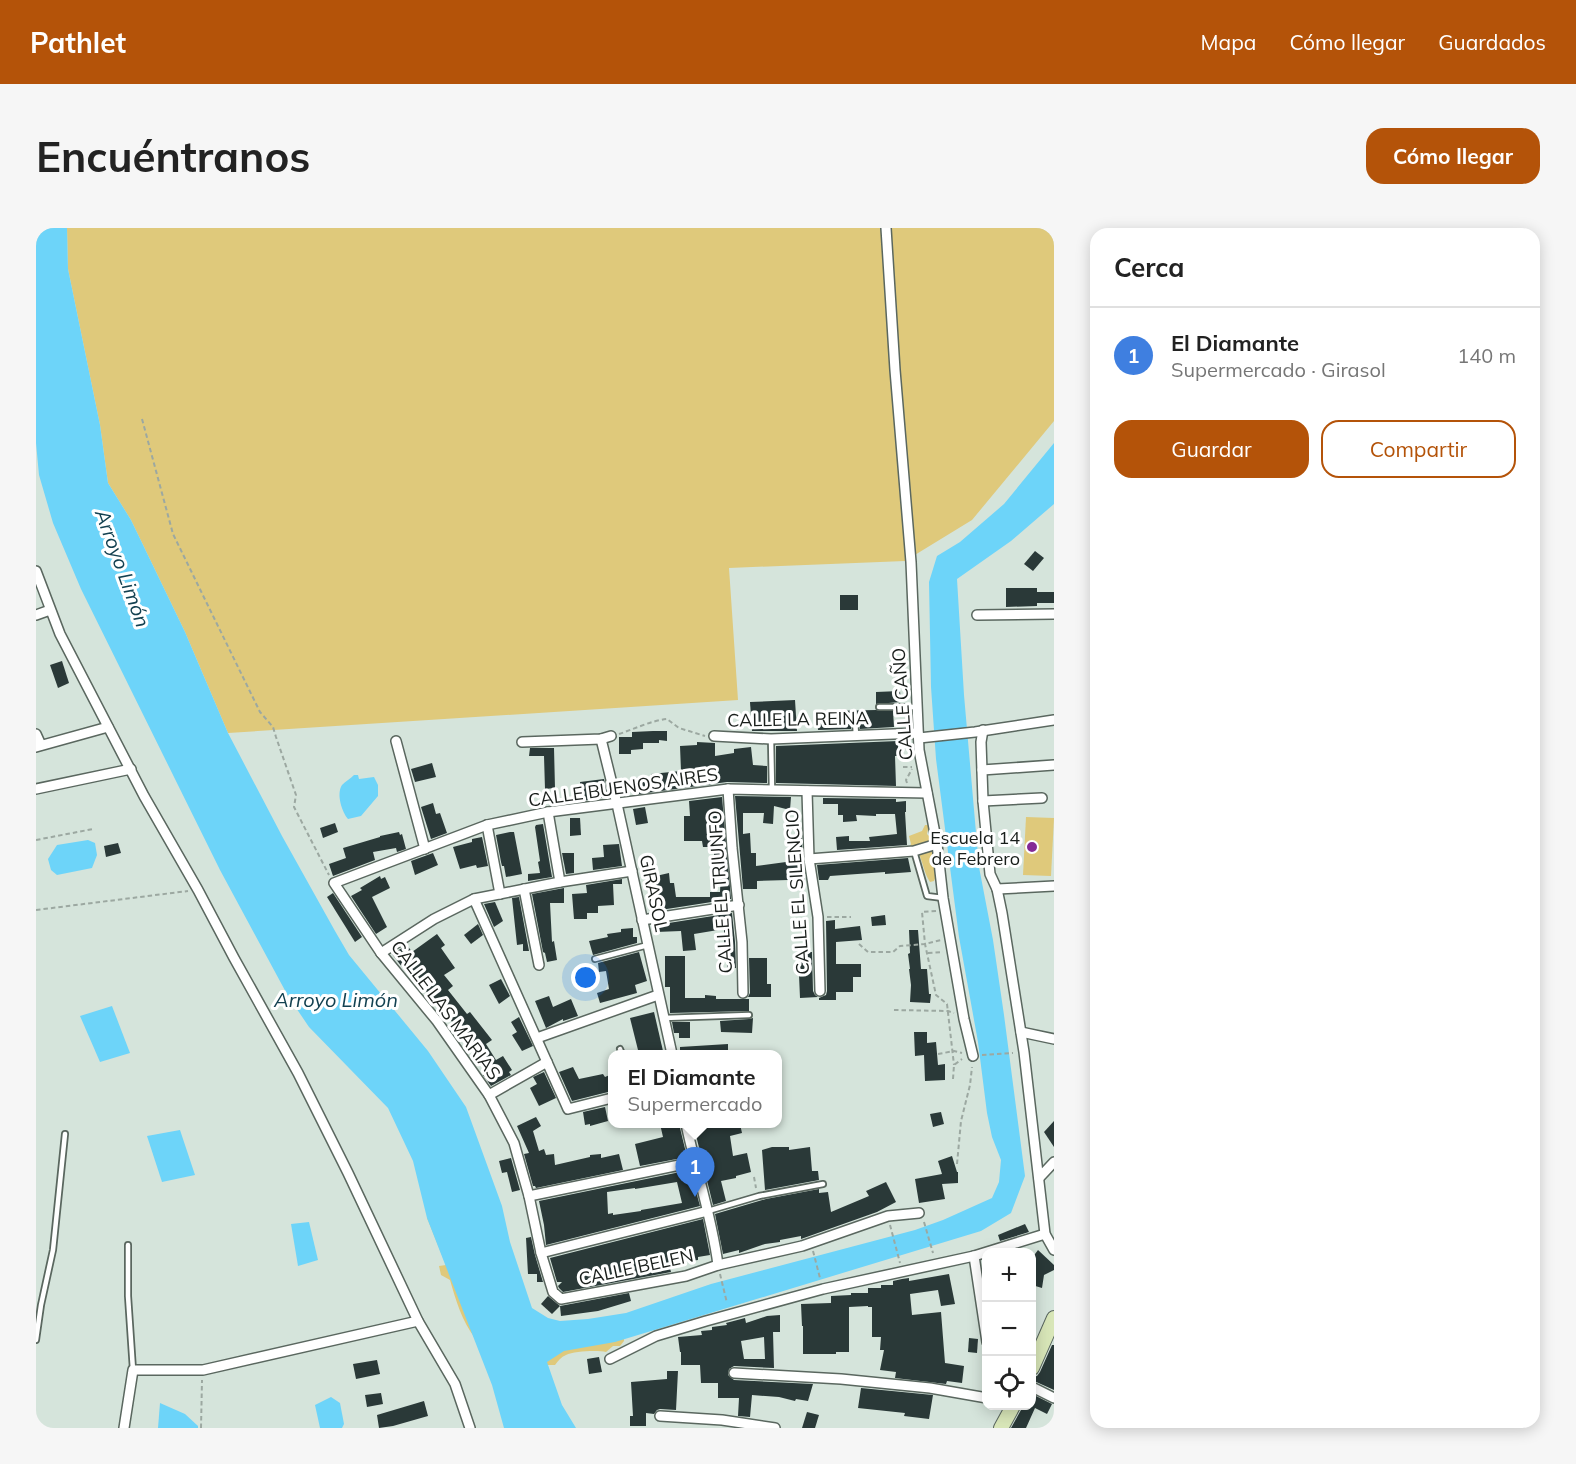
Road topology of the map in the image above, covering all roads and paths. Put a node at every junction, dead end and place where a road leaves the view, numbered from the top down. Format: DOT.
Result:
graph roads {
  1 [pos="886,228"];
  2 [pos="142,418"];
  3 [pos="36,571"];
  4 [pos="50,610"];
  5 [pos="1054,614"];
  6 [pos="36,615"];
  7 [pos="977,615"];
  8 [pos="918,707"];
  9 [pos="879,708"];
  10 [pos="855,720"];
  11 [pos="1054,720"];
  12 [pos="108,727"];
  13 [pos="979,731"];
  14 [pos="36,734"];
  15 [pos="856,735"];
  16 [pos="714,736"];
  17 [pos="921,736"];
  18 [pos="606,738"];
  19 [pos="771,739"];
  20 [pos="396,741"];
  21 [pos="522,742"];
  22 [pos="38,746"];
  23 [pos="1054,765"];
  24 [pos="913,766"];
  25 [pos="131,769"];
  26 [pos="982,770"];
  27 [pos="36,789"];
  28 [pos="728,789"];
  29 [pos="772,790"];
  30 [pos="807,791"];
  31 [pos="927,793"];
  32 [pos="912,794"];
  33 [pos="1042,798"];
  34 [pos="983,801"];
  35 [pos="618,804"];
  36 [pos="548,812"];
  37 [pos="487,825"];
  38 [pos="93,829"];
  39 [pos="36,840"];
  40 [pos="937,844"];
  41 [pos="426,849"];
  42 [pos="914,851"];
  43 [pos="809,859"];
  44 [pos="632,871"];
  45 [pos="560,882"];
  46 [pos="334,883"];
  47 [pos="1054,886"];
  48 [pos="524,889"];
  49 [pos="997,889"];
  50 [pos="198,890"];
  51 [pos="500,894"];
  52 [pos="943,898"];
  53 [pos="474,899"];
  54 [pos="739,905"];
  55 [pos="36,910"];
  56 [pos="922,912"];
  57 [pos="818,916"];
  58 [pos="851,916"];
  59 [pos="642,921"];
  60 [pos="950,938"];
  61 [pos="925,944"];
  62 [pos="648,945"];
  63 [pos="859,945"];
  64 [pos="952,952"];
  65 [pos="381,953"];
  66 [pos="928,953"];
  67 [pos="595,958"];
  68 [pos="539,964"];
  69 [pos="820,990"];
  70 [pos="743,993"];
  71 [pos="658,995"];
  72 [pos="894,1010"];
  73 [pos="948,1011"];
  74 [pos="749,1015"];
  75 [pos="664,1018"];
  76 [pos="1021,1032"];
  77 [pos="537,1038"];
  78 [pos="1054,1039"];
  79 [pos="671,1050"];
  80 [pos="954,1051"];
  81 [pos="1015,1052"];
  82 [pos="938,1054"];
  83 [pos="976,1055"];
  84 [pos="547,1062"];
  85 [pos="954,1065"];
  86 [pos="953,1079"];
  87 [pos="489,1095"];
  88 [pos="608,1099"];
  89 [pos="687,1128"];
  90 [pos="65,1134"];
  91 [pos="694,1162"];
  92 [pos="1054,1162"];
  93 [pos="957,1164"];
  94 [pos="754,1177"];
  95 [pos="1039,1178"];
  96 [pos="823,1184"];
  97 [pos="529,1196"];
  98 [pos="759,1196"];
  99 [pos="708,1211"];
  100 [pos="920,1213"];
  101 [pos="926,1225"];
  102 [pos="891,1227"];
  103 [pos="1046,1234"];
  104 [pos="128,1245"];
  105 [pos="807,1245"];
  106 [pos="932,1248"];
  107 [pos="1054,1250"];
  108 [pos="541,1253"];
  109 [pos="974,1256"];
  110 [pos="901,1267"];
  111 [pos="718,1268"];
  112 [pos="822,1284"];
  113 [pos="561,1299"];
  114 [pos="982,1309"];
  115 [pos="729,1310"];
  116 [pos="1054,1318"];
  117 [pos="418,1321"];
  118 [pos="36,1340"];
  119 [pos="610,1359"];
  120 [pos="1036,1359"];
  121 [pos="133,1370"];
  122 [pos="203,1371"];
  123 [pos="734,1373"];
  124 [pos="1036,1389"];
  125 [pos="982,1397"];
  126 [pos="1054,1398"];
  127 [pos="1011,1410"];
  128 [pos="660,1416"];
  129 [pos="124,1428"];
  130 [pos="201,1428"];
  131 [pos="470,1428"];
  132 [pos="775,1428"];
  133 [pos="1001,1428"];
  1 -- 8 [label="street, CALLE CAÑO"];
  2 -- 46 [label="path"];
  3 -- 4 [label="street"];
  4 -- 6 [label="street"];
  4 -- 12 [label="street"];
  5 -- 7 [label="street"];
  8 -- 9 [label="lane"];
  8 -- 17 [label="street, CALLE CAÑO"];
  10 -- 15 [label="lane"];
  11 -- 13 [label="street, CALLE LA REINA"];
  12 -- 22 [label="street"];
  12 -- 25 [label="street"];
  13 -- 17 [label="street, CALLE LA REINA"];
  13 -- 26 [label="street"];
  14 -- 22 [label="street"];
  15 -- 17 [label="street, CALLE LA REINA"];
  15 -- 19 [label="street, CALLE LA REINA"];
  16 -- 18 [label="path"];
  16 -- 19 [label="street, CALLE LA REINA"];
  17 -- 31 [label="street, CALLE CAÑO"];
  18 -- 21 [label="street"];
  18 -- 35 [label="street, GIRASOL"];
  19 -- 29 [label="lane"];
  20 -- 41 [label="street"];
  23 -- 26 [label="street"];
  24 -- 32 [label="path"];
  25 -- 27 [label="street"];
  25 -- 50 [label="street"];
  26 -- 34 [label="street"];
  28 -- 29 [label="street, CALLE BUENOS AIRES"];
  28 -- 35 [label="street, CALLE BUENOS AIRES"];
  28 -- 54 [label="street, CALLE EL TRIUNFO"];
  29 -- 30 [label="street, CALLE BUENOS AIRES"];
  30 -- 32 [label="street, CALLE BUENOS AIRES"];
  30 -- 43 [label="street, CALLE EL SILENCIO"];
  31 -- 32 [label="street, CALLE BUENOS AIRES"];
  31 -- 40 [label="street, CALLE CAÑO"];
  33 -- 34 [label="street"];
  34 -- 49 [label="street"];
  35 -- 36 [label="street, CALLE BUENOS AIRES"];
  35 -- 44 [label="street, GIRASOL"];
  36 -- 37 [label="street, CALLE BUENOS AIRES"];
  36 -- 45 [label="street"];
  37 -- 41 [label="street, CALLE BUENOS AIRES"];
  37 -- 51 [label="street"];
  38 -- 39 [label="path"];
  40 -- 42 [label="street"];
  40 -- 52 [label="street, CALLE CAÑO"];
  41 -- 46 [label="street, CALLE BUENOS AIRES"];
  42 -- 43 [label="street"];
  42 -- 52 [label="lane"];
  43 -- 57 [label="street, CALLE EL SILENCIO"];
  44 -- 45 [label="street"];
  44 -- 59 [label="street, GIRASOL"];
  45 -- 48 [label="street"];
  46 -- 65 [label="street, CALLE LAS MARIAS"];
  47 -- 49 [label="street"];
  48 -- 51 [label="street"];
  48 -- 68 [label="street"];
  49 -- 76 [label="street"];
  50 -- 55 [label="path"];
  50 -- 117 [label="street"];
  51 -- 53 [label="street"];
  52 -- 60 [label="street, CALLE CAÑO"];
  53 -- 65 [label="street"];
  53 -- 77 [label="street"];
  54 -- 59 [label="street"];
  54 -- 70 [label="street, CALLE EL TRIUNFO"];
  56 -- 61 [label="path"];
  57 -- 58 [label="path"];
  57 -- 69 [label="street, CALLE EL SILENCIO"];
  59 -- 62 [label="street, GIRASOL"];
  60 -- 61 [label="path"];
  60 -- 64 [label="street, CALLE CAÑO"];
  61 -- 63 [label="path"];
  61 -- 66 [label="path"];
  62 -- 67 [label="lane"];
  62 -- 71 [label="street, GIRASOL"];
  64 -- 66 [label="path"];
  64 -- 83 [label="street, CALLE CAÑO"];
  65 -- 87 [label="street, CALLE LAS MARIAS"];
  66 -- 73 [label="path"];
  71 -- 75 [label="street, GIRASOL"];
  71 -- 77 [label="street"];
  72 -- 73 [label="path"];
  73 -- 80 [label="path"];
  74 -- 75 [label="lane"];
  75 -- 79 [label="street, GIRASOL"];
  76 -- 78 [label="street"];
  76 -- 95 [label="street"];
  77 -- 84 [label="street"];
  80 -- 82 [label="path"];
  80 -- 83 [label="path"];
  80 -- 85 [label="path"];
  81 -- 83 [label="path"];
  83 -- 85 [label="path"];
  83 -- 93 [label="path"];
  84 -- 87 [label="street"];
  84 -- 88 [label="street"];
  85 -- 86 [label="path"];
  87 -- 97 [label="street, CALLE LAS MARIAS"];
  89 -- 91 [label="street"];
  90 -- 118 [label="lane"];
  91 -- 97 [label="street"];
  91 -- 99 [label="street"];
  92 -- 95 [label="street"];
  94 -- 98 [label="path"];
  95 -- 103 [label="street"];
  96 -- 98 [label="lane"];
  97 -- 108 [label="street, CALLE LAS MARIAS"];
  98 -- 99 [label="lane"];
  99 -- 108 [label="street"];
  99 -- 111 [label="street"];
  100 -- 105 [label="street, CALLE BELEN"];
  101 -- 106 [label="path"];
  102 -- 110 [label="path"];
  103 -- 107 [label="street"];
  103 -- 109 [label="street"];
  104 -- 121 [label="lane"];
  105 -- 111 [label="street, CALLE BELEN"];
  105 -- 112 [label="path"];
  108 -- 113 [label="street, CALLE LAS MARIAS"];
  109 -- 114 [label="street"];
  109 -- 119 [label="street"];
  111 -- 113 [label="street, CALLE BELEN"];
  111 -- 115 [label="path"];
  116 -- 120 [label="street"];
  117 -- 122 [label="street"];
  117 -- 131 [label="street"];
  121 -- 122 [label="street"];
  121 -- 129 [label="street"];
  122 -- 130 [label="path"];
  123 -- 125 [label="street"];
  124 -- 126 [label="street"];
  127 -- 133 [label="street"];
  128 -- 132 [label="street"];
}
